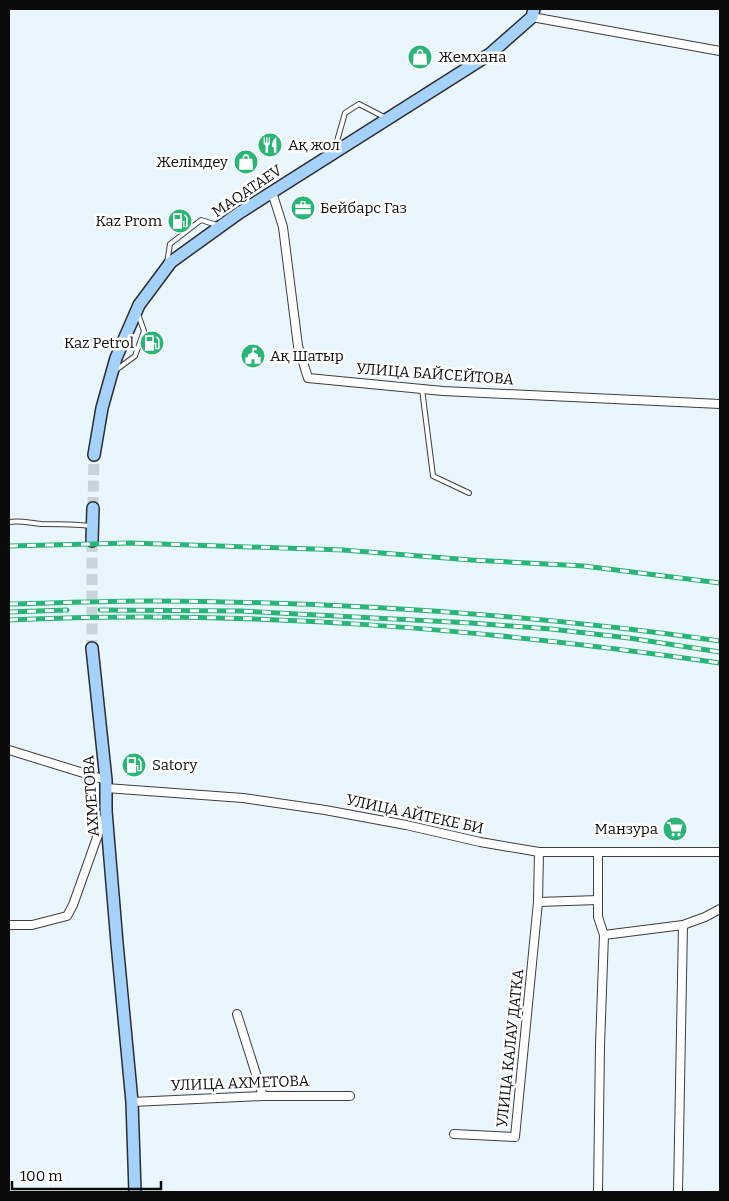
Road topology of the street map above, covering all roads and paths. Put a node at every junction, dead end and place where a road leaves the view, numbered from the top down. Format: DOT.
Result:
graph roads {
  1 [pos="533,13"];
  2 [pos="720,51"];
  3 [pos="388,119"];
  4 [pos="334,153"];
  5 [pos="272,192"];
  6 [pos="222,226"];
  7 [pos="166,270"];
  8 [pos="136,311"];
  9 [pos="112,372"];
  10 [pos="422,389"];
  11 [pos="720,404"];
  12 [pos="94,455"];
  13 [pos="468,493"];
  14 [pos="93,508"];
  15 [pos="9,522"];
  16 [pos="92,526"];
  17 [pos="92,541"];
  18 [pos="92,648"];
  19 [pos="9,750"];
  20 [pos="106,784"];
  21 [pos="106,811"];
  22 [pos="539,852"];
  23 [pos="598,852"];
  24 [pos="720,852"];
  25 [pos="598,900"];
  26 [pos="538,902"];
  27 [pos="720,909"];
  28 [pos="9,925"];
  29 [pos="683,925"];
  30 [pos="604,935"];
  31 [pos="237,1014"];
  32 [pos="263,1096"];
  33 [pos="350,1096"];
  34 [pos="132,1102"];
  35 [pos="454,1134"];
  36 [pos="135,1192"];
  37 [pos="598,1192"];
  38 [pos="678,1192"];
  1 -- 2 [label="street"];
  1 -- 3 [label="main road, MAQATAEV"];
  3 -- 4 [label="main road, MAQATAEV"];
  3 -- 4 [label="lane"];
  4 -- 5 [label="main road, MAQATAEV"];
  5 -- 6 [label="main road, MAQATAEV"];
  5 -- 10 [label="street, УЛИЦА БАЙСЕЙТОВА"];
  6 -- 7 [label="main road, MAQATAEV"];
  6 -- 7 [label="lane"];
  7 -- 8 [label="main road, MAQATAEV"];
  8 -- 9 [label="main road, MAQATAEV"];
  8 -- 9 [label="lane"];
  9 -- 12 [label="main road, MAQATAEV"];
  10 -- 11 [label="street, УЛИЦА БАЙСЕЙТОВА"];
  10 -- 13 [label="lane"];
  14 -- 16 [label="main road"];
  15 -- 16 [label="lane"];
  16 -- 17 [label="main road"];
  18 -- 20 [label="main road, АХМЕТОВА"];
  19 -- 20 [label="street, УЛИЦА АЙТЕКЕ БИ"];
  20 -- 21 [label="main road, АХМЕТОВА"];
  20 -- 22 [label="street, УЛИЦА АЙТЕКЕ БИ"];
  21 -- 28 [label="street"];
  21 -- 34 [label="main road, АХМЕТОВА"];
  22 -- 23 [label="street, УЛИЦА АЙТЕКЕ БИ"];
  22 -- 26 [label="street, УЛИЦА КАЛАУ ДАТКА"];
  23 -- 24 [label="street, УЛИЦА АЙТЕКЕ БИ"];
  23 -- 25 [label="street"];
  25 -- 26 [label="street"];
  25 -- 30 [label="street"];
  26 -- 35 [label="street, УЛИЦА КАЛАУ ДАТКА"];
  27 -- 29 [label="street"];
  29 -- 30 [label="street"];
  29 -- 38 [label="street"];
  30 -- 37 [label="street"];
  31 -- 32 [label="street"];
  32 -- 33 [label="street, УЛИЦА АХМЕТОВА"];
  32 -- 34 [label="street, УЛИЦА АХМЕТОВА"];
  34 -- 36 [label="main road"];
}
